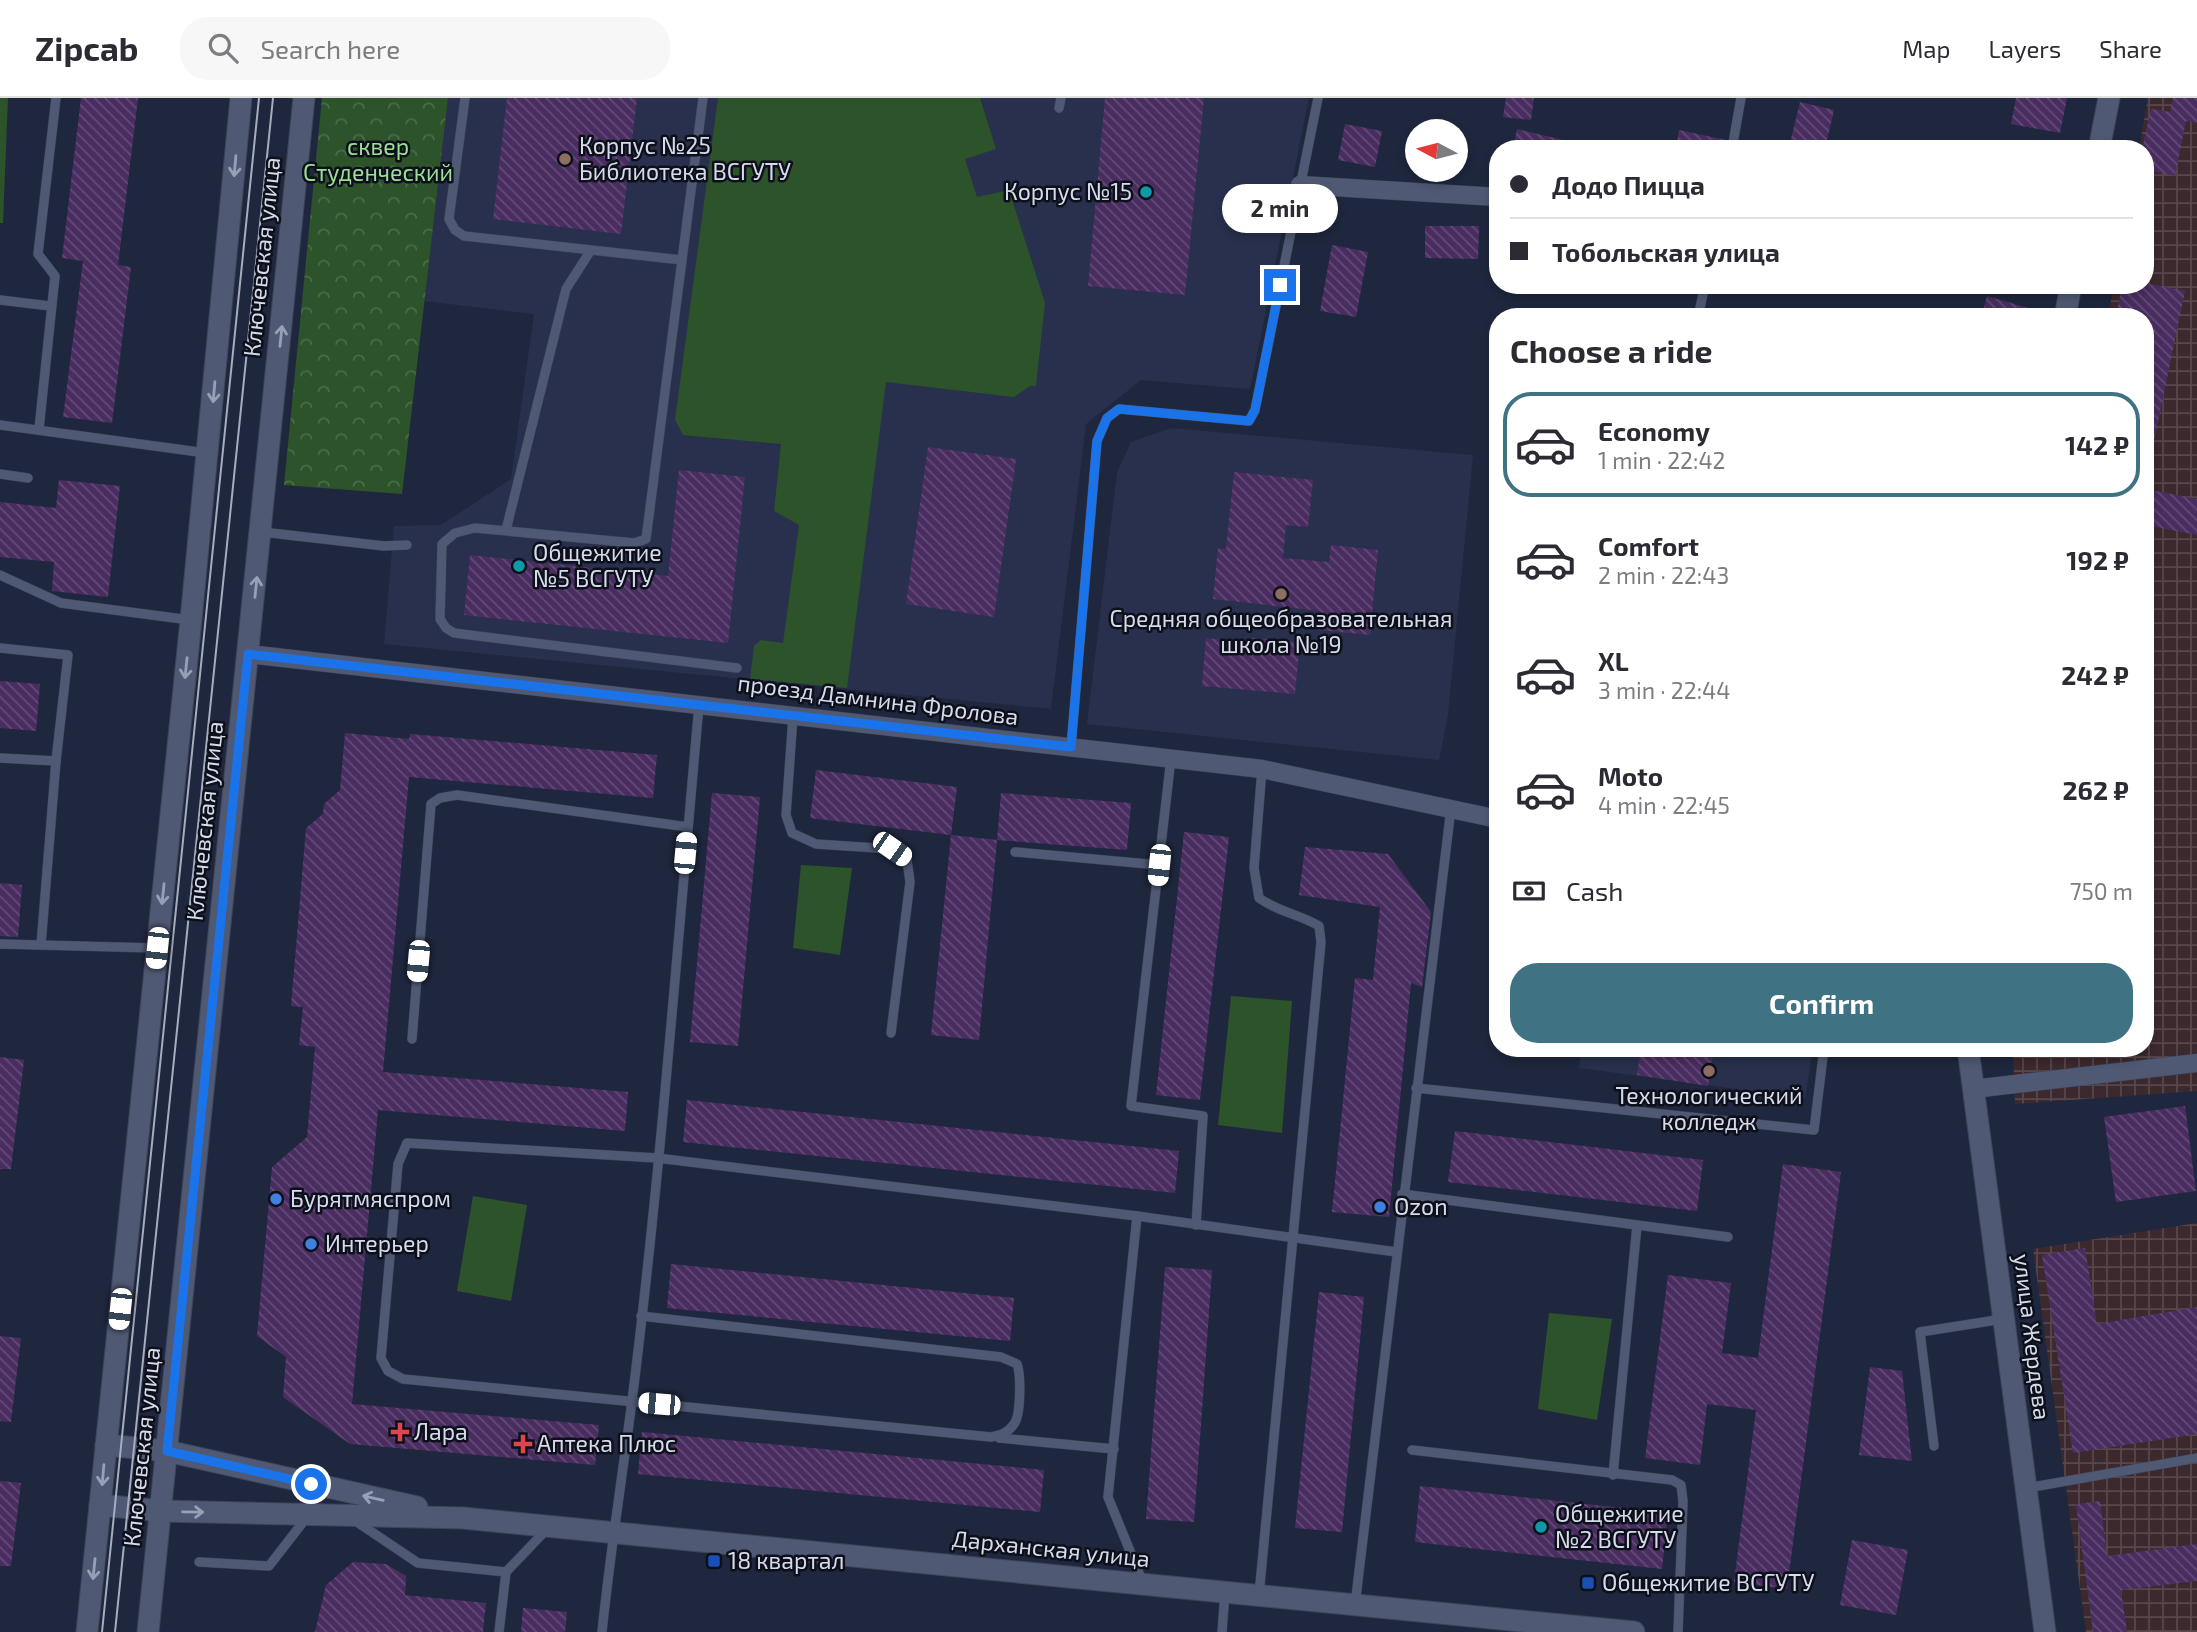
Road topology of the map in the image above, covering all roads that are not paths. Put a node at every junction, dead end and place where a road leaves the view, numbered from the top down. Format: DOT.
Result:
graph roads {
  1 [pos="56,98"];
  2 [pos="241,98"];
  3 [pos="304,98"];
  4 [pos="465,98"];
  5 [pos="703,98"];
  6 [pos="1318,98"];
  7 [pos="1741,98"];
  8 [pos="2109,98"];
  9 [pos="1734,140"];
  10 [pos="2101,140"];
  11 [pos="1300,185"];
  12 [pos="1489,196"];
  13 [pos="591,250"];
  14 [pos="682,260"];
  15 [pos="0,300"];
  16 [pos="50,306"];
  17 [pos="0,425"];
  18 [pos="39,429"];
  19 [pos="208,453"];
  20 [pos="0,474"];
  21 [pos="28,478"];
  22 [pos="506,530"];
  23 [pos="261,532"];
  24 [pos="407,545"];
  25 [pos="0,575"];
  26 [pos="191,620"];
  27 [pos="0,648"];
  28 [pos="248,654"];
  29 [pos="737,668"];
  30 [pos="699,705"];
  31 [pos="793,716"];
  32 [pos="1071,747"];
  33 [pos="0,758"];
  34 [pos="1171,758"];
  35 [pos="55,761"];
  36 [pos="1262,769"];
  37 [pos="1451,808"];
  38 [pos="1489,817"];
  39 [pos="688,827"];
  40 [pos="1014,852"];
  41 [pos="1159,865"];
  42 [pos="0,944"];
  43 [pos="41,945"];
  44 [pos="157,948"];
  45 [pos="891,1033"];
  46 [pos="412,1039"];
  47 [pos="1823,1057"];
  48 [pos="1969,1057"];
  49 [pos="2197,1063"];
  50 [pos="1416,1088"];
  51 [pos="1973,1089"];
  52 [pos="657,1158"];
  53 [pos="1402,1194"];
  54 [pos="1137,1216"];
  55 [pos="1196,1225"];
  56 [pos="1637,1225"];
  57 [pos="1728,1237"];
  58 [pos="1291,1239"];
  59 [pos="1396,1252"];
  60 [pos="641,1316"];
  61 [pos="2003,1319"];
  62 [pos="632,1402"];
  63 [pos="991,1437"];
  64 [pos="106,1445"];
  65 [pos="1934,1446"];
  66 [pos="1114,1449"];
  67 [pos="1412,1450"];
  68 [pos="167,1451"];
  69 [pos="2197,1458"];
  70 [pos="1613,1475"];
  71 [pos="2026,1489"];
  72 [pos="100,1505"];
  73 [pos="162,1511"];
  74 [pos="309,1515"];
  75 [pos="348,1516"];
  76 [pos="463,1518"];
  77 [pos="550,1526"];
  78 [pos="612,1532"];
  79 [pos="199,1562"];
  80 [pos="506,1572"];
  81 [pos="1143,1584"];
  82 [pos="1225,1592"];
  83 [pos="1259,1596"];
  84 [pos="1354,1605"];
  85 [pos="87,1632"];
  86 [pos="148,1632"];
  87 [pos="499,1632"];
  88 [pos="602,1632"];
  89 [pos="1222,1632"];
  90 [pos="1634,1632"];
  91 [pos="1678,1632"];
  92 [pos="2045,1632"];
  1 -- 16 [label="lane"];
  2 -- 19 [label="main road, Ключевская улица, one-way"];
  23 -- 3 [label="main road, Ключевская улица, one-way"];
  4 -- 13 [label="lane"];
  5 -- 14 [label="lane"];
  6 -- 11 [label="lane"];
  7 -- 9 [label="lane"];
  8 -- 10 [label="main road"];
  11 -- 12 [label="street"];
  11 -- 32 [label="lane"];
  13 -- 14 [label="lane"];
  13 -- 22 [label="lane"];
  14 -- 22 [label="lane"];
  15 -- 16 [label="lane"];
  16 -- 18 [label="lane"];
  17 -- 18 [label="lane"];
  18 -- 19 [label="lane"];
  19 -- 26 [label="main road, Ключевская улица"];
  20 -- 21 [label="lane"];
  22 -- 29 [label="lane"];
  23 -- 24 [label="lane"];
  28 -- 23 [label="main road, Ключевская улица, one-way"];
  25 -- 26 [label="lane"];
  26 -- 44 [label="main road, Ключевская улица, one-way"];
  27 -- 35 [label="lane"];
  28 -- 30 [label="street, проезд Дамнина Фролова"];
  28 -- 68 [label="main road, Ключевская улица"];
  30 -- 31 [label="street, проезд Дамнина Фролова"];
  30 -- 39 [label="lane"];
  31 -- 32 [label="street, проезд Дамнина Фролова"];
  31 -- 45 [label="lane"];
  32 -- 34 [label="street, проезд Дамнина Фролова"];
  33 -- 35 [label="lane"];
  34 -- 36 [label="street, проезд Дамнина Фролова"];
  34 -- 41 [label="lane"];
  35 -- 43 [label="lane"];
  36 -- 37 [label="street, проезд Дамнина Фролова"];
  36 -- 58 [label="lane"];
  37 -- 38 [label="street, проезд Дамнина Фролова"];
  37 -- 50 [label="lane"];
  39 -- 46 [label="lane"];
  39 -- 52 [label="lane"];
  40 -- 41 [label="lane"];
  41 -- 55 [label="lane"];
  42 -- 43 [label="lane"];
  43 -- 44 [label="lane"];
  44 -- 64 [label="main road, Ключевская улица"];
  47 -- 50 [label="lane"];
  48 -- 51 [label="main road, улица Жердева"];
  49 -- 51 [label="street"];
  50 -- 53 [label="lane"];
  51 -- 61 [label="main road, улица Жердева"];
  52 -- 54 [label="lane"];
  52 -- 60 [label="lane"];
  52 -- 62 [label="lane"];
  53 -- 56 [label="lane"];
  53 -- 59 [label="lane"];
  54 -- 55 [label="lane"];
  54 -- 66 [label="lane"];
  55 -- 58 [label="lane"];
  56 -- 57 [label="lane"];
  56 -- 70 [label="lane"];
  58 -- 59 [label="lane"];
  58 -- 83 [label="lane"];
  59 -- 84 [label="lane"];
  60 -- 62 [label="lane"];
  60 -- 63 [label="lane"];
  61 -- 65 [label="lane"];
  61 -- 71 [label="main road, улица Жердева"];
  62 -- 63 [label="lane"];
  62 -- 78 [label="lane"];
  63 -- 66 [label="lane"];
  64 -- 68 [label="main road, Дарханская улица"];
  64 -- 72 [label="main road, Ключевская улица, one-way"];
  66 -- 81 [label="lane"];
  67 -- 70 [label="lane"];
  68 -- 73 [label="main road, Ключевская улица"];
  76 -- 68 [label="main road, Дарханская улица, one-way"];
  69 -- 71 [label="lane"];
  70 -- 91 [label="lane"];
  71 -- 92 [label="main road, улица Жердева"];
  72 -- 73 [label="main road, Дарханская улица"];
  72 -- 85 [label="main road, Ключевская улица, one-way"];
  73 -- 74 [label="main road, Дарханская улица, one-way"];
  73 -- 86 [label="main road, Ключевская улица"];
  74 -- 75 [label="main road, Дарханская улица"];
  74 -- 79 [label="lane"];
  75 -- 76 [label="main road, Дарханская улица"];
  75 -- 80 [label="lane"];
  76 -- 77 [label="main road, Дарханская улица"];
  77 -- 78 [label="main road, Дарханская улица"];
  77 -- 80 [label="lane"];
  78 -- 81 [label="main road, Дарханская улица"];
  78 -- 88 [label="lane"];
  80 -- 87 [label="lane"];
  81 -- 82 [label="main road, Дарханская улица"];
  82 -- 83 [label="main road, Дарханская улица"];
  82 -- 89 [label="lane"];
  83 -- 84 [label="main road, Дарханская улица"];
  84 -- 90 [label="main road, Дарханская улица"];
}
